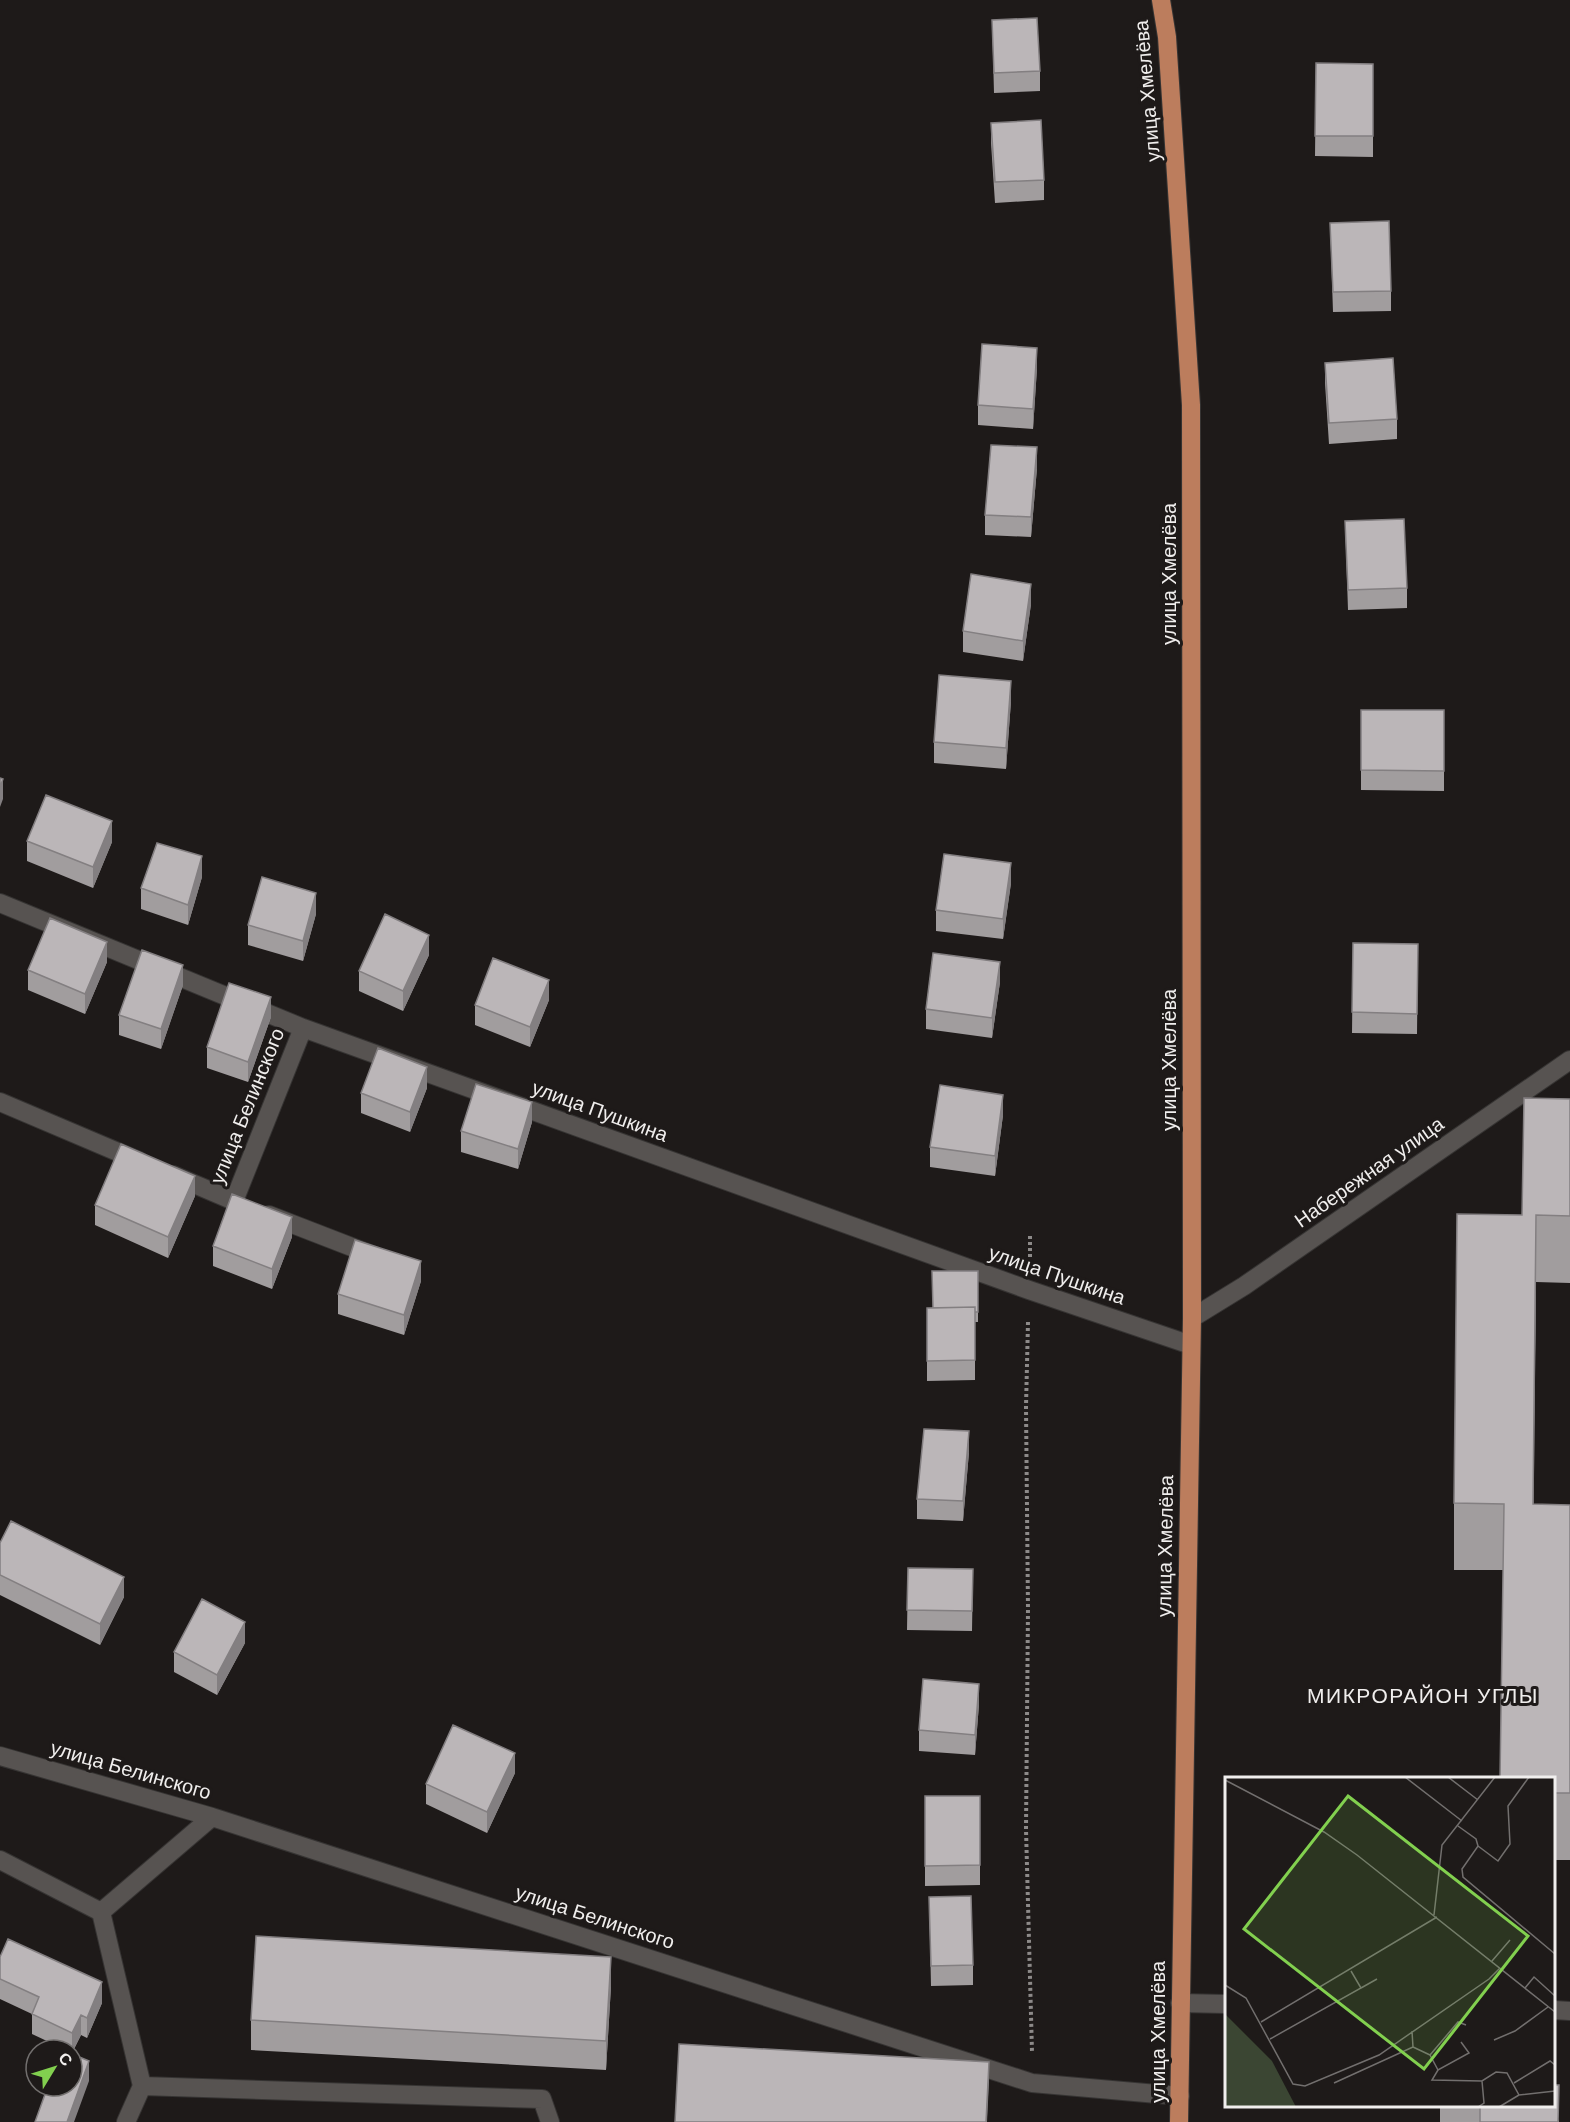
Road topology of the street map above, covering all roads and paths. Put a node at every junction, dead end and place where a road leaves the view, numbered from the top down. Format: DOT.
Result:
graph roads {
  1 [pos="1161,0"];
  2 [pos="0,903"];
  3 [pos="303,1028"];
  4 [pos="1570,1060"];
  5 [pos="0,1102"];
  6 [pos="234,1201"];
  7 [pos="1030,1233"];
  8 [pos="394,1263"];
  9 [pos="1029,1290"];
  10 [pos="1192,1318"];
  11 [pos="1191,1345"];
  12 [pos="0,1756"];
  13 [pos="212,1817"];
  14 [pos="0,1860"];
  15 [pos="101,1912"];
  16 [pos="1180,2002"];
  17 [pos="1225,2004"];
  18 [pos="1555,2010"];
  19 [pos="1570,2011"];
  20 [pos="1032,2083"];
  21 [pos="142,2086"];
  22 [pos="1180,2096"];
  23 [pos="126,2122"];
  24 [pos="550,2122"];
  25 [pos="1179,2122"];
  1 -- 10 [label="main road, улица Хмелёва"];
  2 -- 3 [label="street, улица Пушкина"];
  3 -- 6 [label="street, улица Белинского"];
  3 -- 9 [label="street, улица Пушкина"];
  4 -- 10 [label="street, Набережная улица"];
  5 -- 6 [label="street, улица Белинского"];
  6 -- 8 [label="street"];
  7 -- 9 [label="path"];
  9 -- 11 [label="street, улица Пушкина"];
  9 -- 20 [label="path"];
  10 -- 11 [label="main road, улица Хмелёва"];
  11 -- 16 [label="main road, улица Хмелёва"];
  12 -- 13 [label="street, улица Белинского"];
  13 -- 15 [label="street"];
  13 -- 20 [label="street, улица Белинского"];
  14 -- 15 [label="street"];
  15 -- 21 [label="street"];
  16 -- 17 [label="street"];
  16 -- 22 [label="main road, улица Хмелёва"];
  18 -- 19 [label="street"];
  20 -- 22 [label="street, улица Белинского"];
  21 -- 23 [label="street"];
  21 -- 24 [label="street"];
  22 -- 25 [label="main road, улица Хмелёва"];
}
